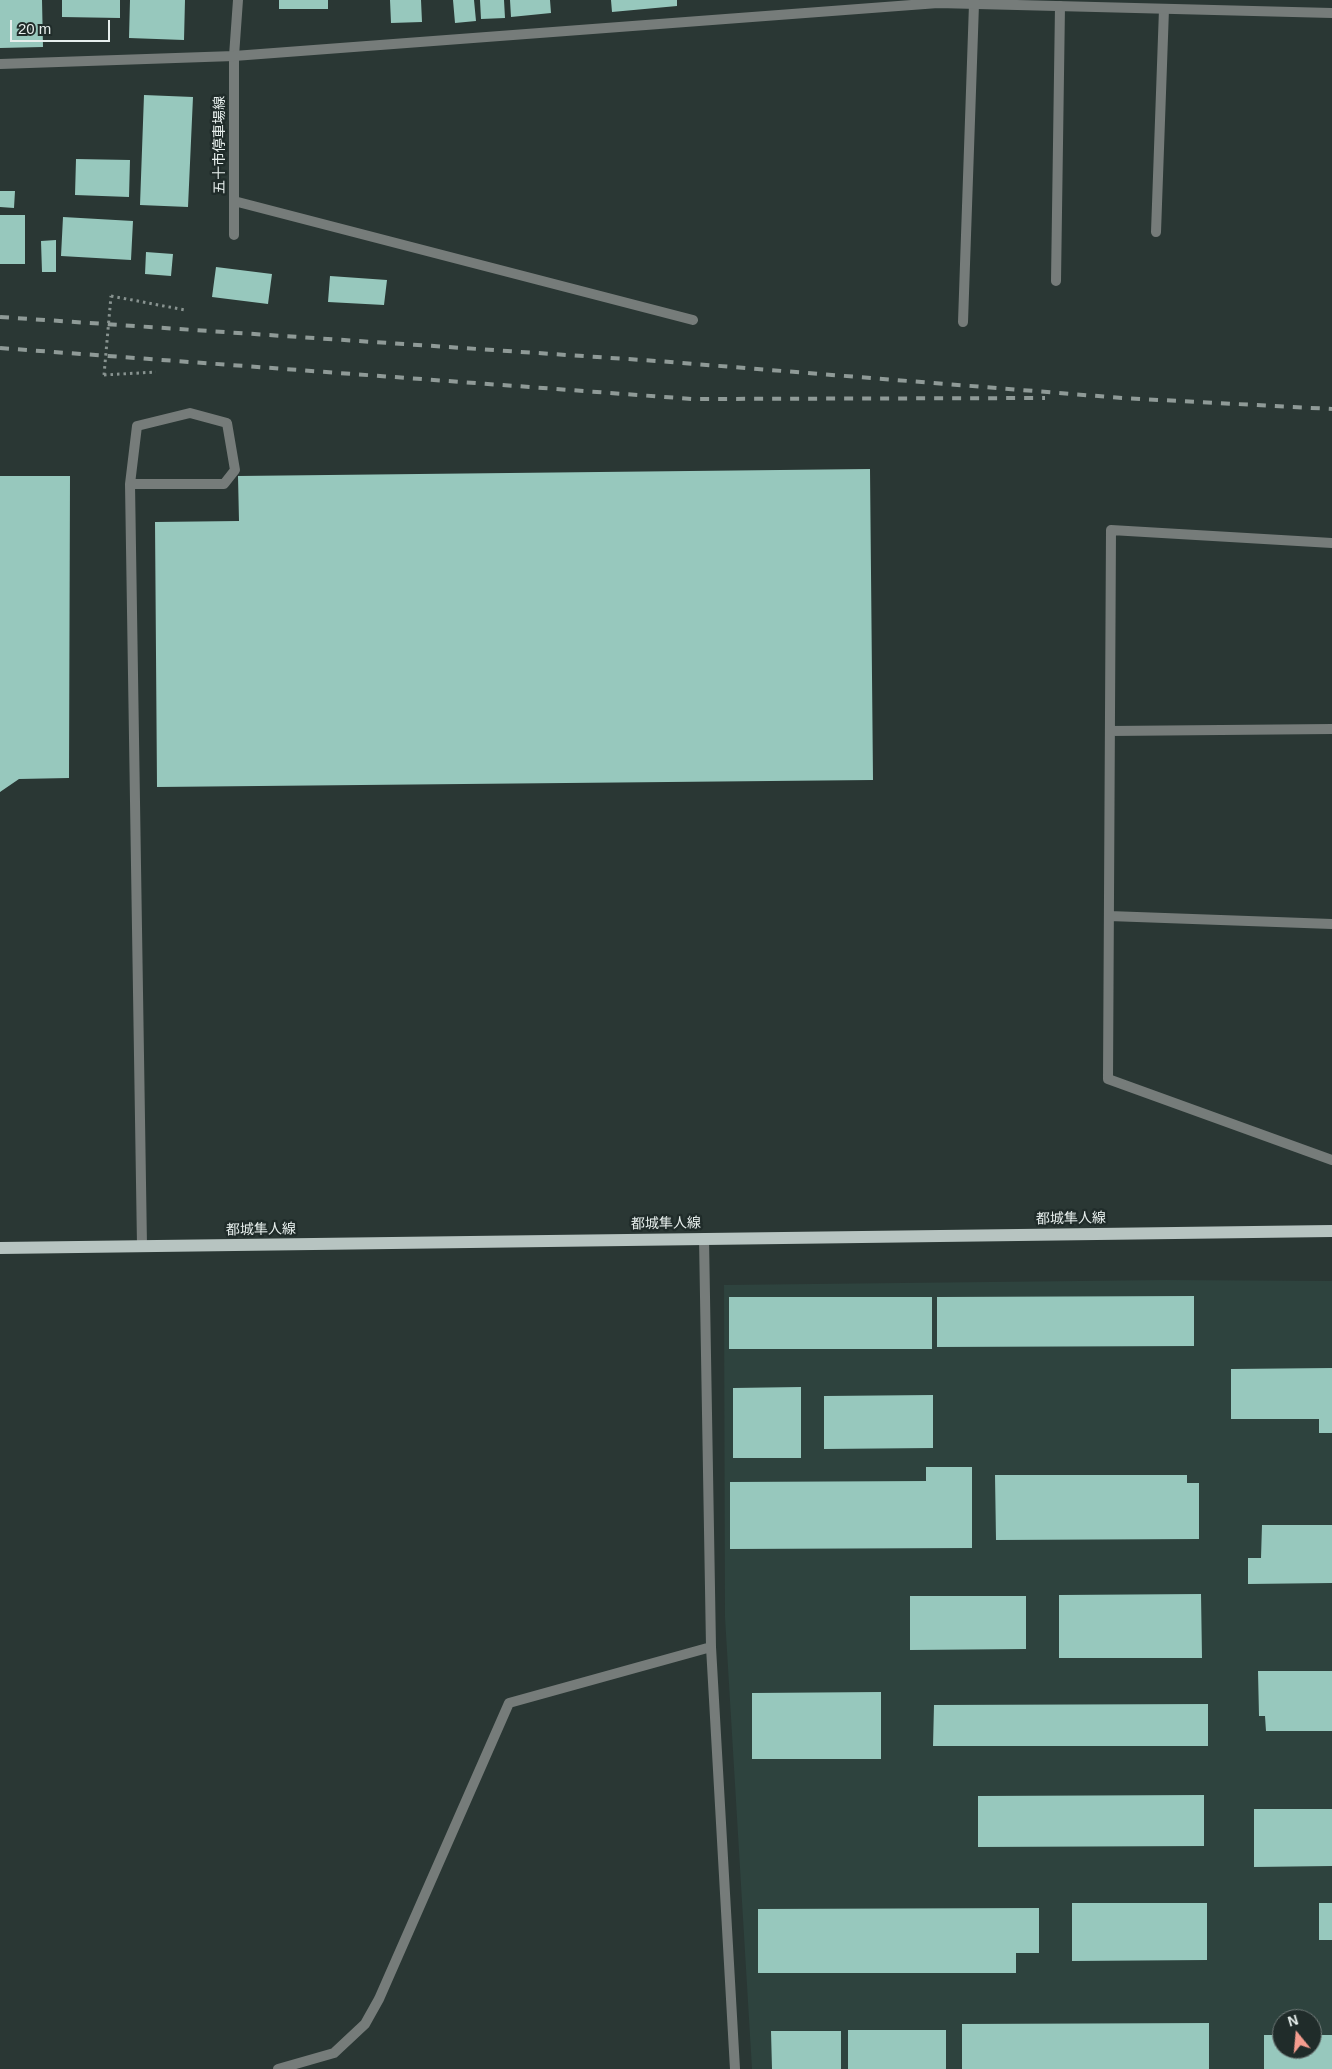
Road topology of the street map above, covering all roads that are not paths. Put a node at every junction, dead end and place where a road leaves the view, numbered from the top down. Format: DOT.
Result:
graph roads {
  1 [pos="238,0"];
  2 [pos="938,2"];
  3 [pos="974,4"];
  4 [pos="1060,6"];
  5 [pos="1164,9"];
  6 [pos="1332,13"];
  7 [pos="234,56"];
  8 [pos="0,64"];
  9 [pos="234,201"];
  10 [pos="1156,232"];
  11 [pos="234,235"];
  12 [pos="1056,281"];
  13 [pos="694,320"];
  14 [pos="963,322"];
  15 [pos="130,484"];
  16 [pos="1332,543"];
  17 [pos="1332,729"];
  18 [pos="1110,731"];
  19 [pos="1109,916"];
  20 [pos="1332,924"];
  21 [pos="1332,1160"];
  22 [pos="1332,1231"];
  23 [pos="704,1238"];
  24 [pos="142,1246"];
  25 [pos="0,1248"];
  26 [pos="711,1647"];
  27 [pos="278,2069"];
  28 [pos="736,2069"];
  1 -- 7 [label="street, 五十市停車場線"];
  2 -- 3 [label="street"];
  2 -- 7 [label="street"];
  3 -- 4 [label="street"];
  3 -- 14 [label="street"];
  4 -- 5 [label="street"];
  4 -- 12 [label="street"];
  5 -- 6 [label="street"];
  5 -- 10 [label="street"];
  7 -- 8 [label="street"];
  7 -- 9 [label="street, 五十市停車場線"];
  9 -- 11 [label="street, 五十市停車場線"];
  9 -- 13 [label="street"];
  15 -- 15 [label="street"];
  15 -- 24 [label="street"];
  16 -- 18 [label="street"];
  17 -- 18 [label="street"];
  18 -- 19 [label="street"];
  19 -- 20 [label="street"];
  19 -- 21 [label="street"];
  22 -- 23 [label="main road, 都城隼人線"];
  23 -- 24 [label="main road, 都城隼人線"];
  23 -- 26 [label="street"];
  24 -- 25 [label="main road, 都城隼人線"];
  26 -- 27 [label="street"];
  26 -- 28 [label="street"];
}
